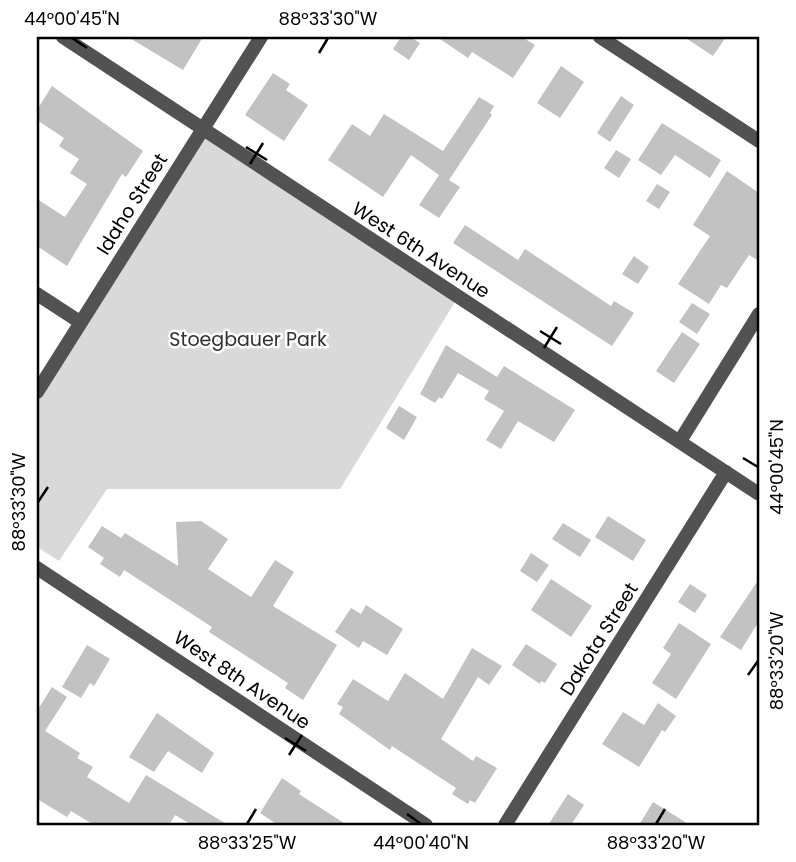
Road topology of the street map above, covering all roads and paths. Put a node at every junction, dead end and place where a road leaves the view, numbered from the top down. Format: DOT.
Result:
graph roads {
  1 [pos="63,37"];
  2 [pos="261,37"];
  3 [pos="600,37"];
  4 [pos="202,128"];
  5 [pos="759,141"];
  6 [pos="37,294"];
  7 [pos="759,314"];
  8 [pos="80,323"];
  9 [pos="37,392"];
  10 [pos="680,441"];
  11 [pos="726,472"];
  12 [pos="759,494"];
  13 [pos="37,568"];
  14 [pos="426,825"];
  15 [pos="505,825"];
  1 -- 4 [label="street, West 6th Avenue"];
  2 -- 4 [label="street, Idaho Street"];
  3 -- 5 [label="street"];
  4 -- 8 [label="street, Idaho Street"];
  4 -- 10 [label="street, West 6th Avenue"];
  6 -- 8 [label="street"];
  7 -- 10 [label="street"];
  8 -- 9 [label="street, Idaho Street"];
  10 -- 11 [label="street, West 6th Avenue"];
  11 -- 12 [label="street, West 6th Avenue"];
  11 -- 15 [label="street, Dakota Street"];
  13 -- 14 [label="street, West 8th Avenue"];
}
